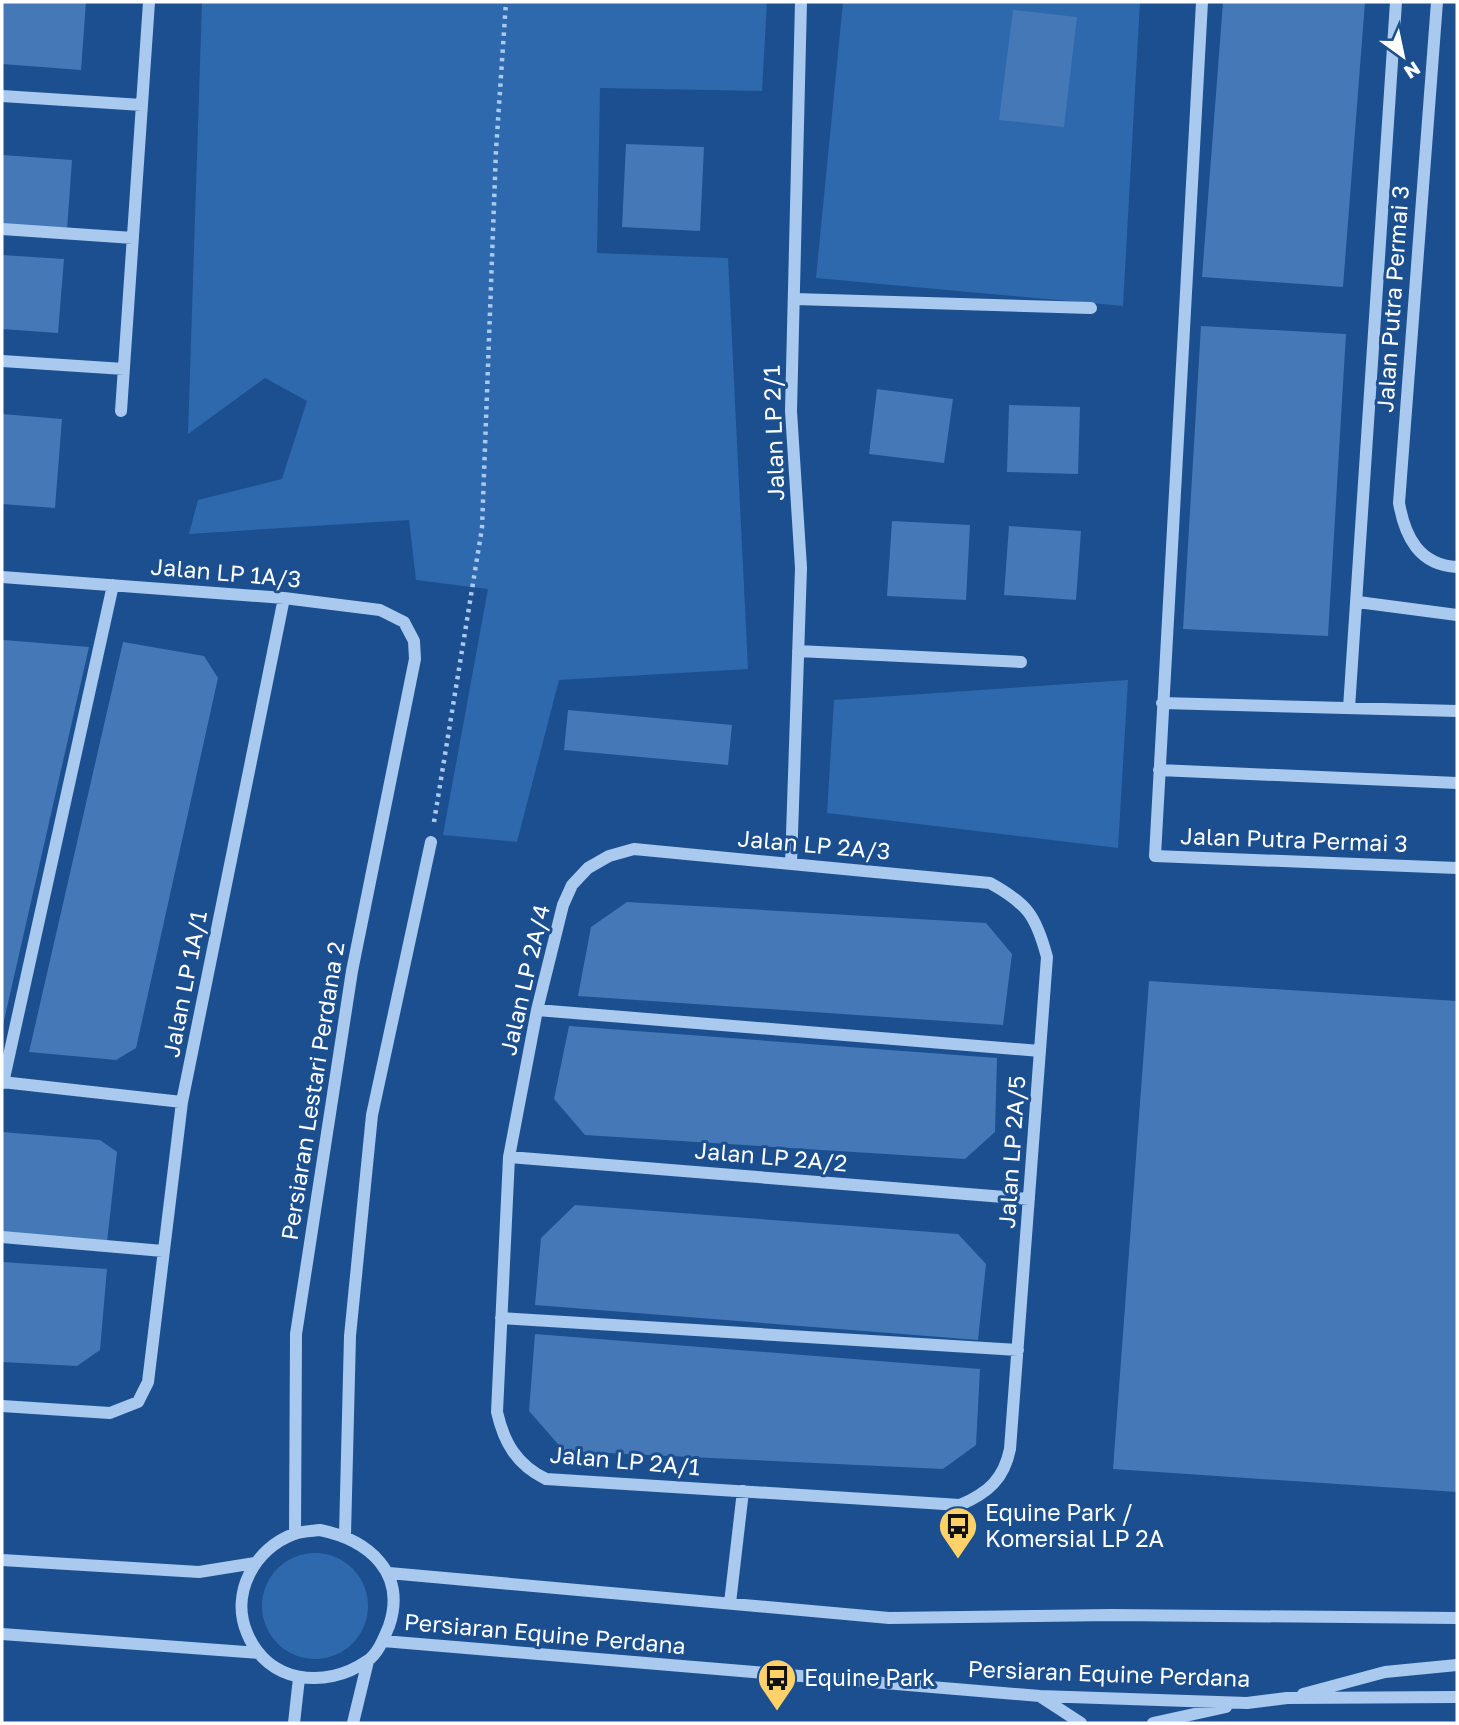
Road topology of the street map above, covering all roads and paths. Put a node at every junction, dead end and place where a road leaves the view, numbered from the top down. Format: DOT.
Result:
graph roads {
  1 [pos="149,2"];
  2 [pos="506,2"];
  3 [pos="801,2"];
  4 [pos="1202,2"];
  5 [pos="1395,2"];
  6 [pos="1437,2"];
  7 [pos="2,96"];
  8 [pos="142,105"];
  9 [pos="2,229"];
  10 [pos="133,238"];
  11 [pos="795,299"];
  12 [pos="1091,308"];
  13 [pos="2,361"];
  14 [pos="124,369"];
  15 [pos="121,411"];
  16 [pos="1457,567"];
  17 [pos="2,578"];
  18 [pos="113,585"];
  19 [pos="284,598"];
  20 [pos="1358,602"];
  21 [pos="1457,615"];
  22 [pos="798,651"];
  23 [pos="415,659"];
  24 [pos="1021,662"];
  25 [pos="1162,703"];
  26 [pos="1349,708"];
  27 [pos="1457,711"];
  28 [pos="1159,769"];
  29 [pos="1457,783"];
  30 [pos="430,842"];
  31 [pos="634,849"];
  32 [pos="790,864"];
  33 [pos="1457,868"];
  34 [pos="990,883"];
  35 [pos="537,1010"];
  36 [pos="1040,1051"];
  37 [pos="2,1082"];
  38 [pos="182,1102"];
  39 [pos="509,1157"];
  40 [pos="1029,1199"];
  41 [pos="2,1237"];
  42 [pos="163,1251"];
  43 [pos="501,1318"];
  44 [pos="1018,1350"];
  45 [pos="2,1406"];
  46 [pos="1010,1449"];
  47 [pos="743,1491"];
  48 [pos="295,1534"];
  49 [pos="345,1535"];
  50 [pos="2,1560"];
  51 [pos="255,1563"];
  52 [pos="389,1573"];
  53 [pos="730,1603"];
  54 [pos="1457,1618"];
  55 [pos="2,1634"];
  56 [pos="383,1641"];
  57 [pos="259,1653"];
  58 [pos="368,1661"];
  59 [pos="1457,1665"];
  60 [pos="299,1678"];
  61 [pos="1040,1696"];
  62 [pos="1457,1697"];
  63 [pos="1287,1698"];
  64 [pos="1247,1703"];
  65 [pos="294,1723"];
  66 [pos="353,1723"];
  67 [pos="1081,1723"];
  68 [pos="1153,1723"];
  1 -- 8 [label="street"];
  2 -- 30 [label="path"];
  3 -- 11 [label="street, Jalan LP 2/1"];
  4 -- 25 [label="street, Jalan Putra Permai 3"];
  5 -- 20 [label="street"];
  6 -- 16 [label="street, Jalan Putra Permai 3"];
  7 -- 8 [label="street"];
  8 -- 10 [label="street"];
  9 -- 10 [label="street"];
  10 -- 14 [label="street"];
  11 -- 12 [label="street"];
  11 -- 22 [label="street, Jalan LP 2/1"];
  13 -- 14 [label="street"];
  14 -- 15 [label="street"];
  17 -- 18 [label="street, Jalan LP 1A/3"];
  18 -- 19 [label="street, Jalan LP 1A/3"];
  18 -- 37 [label="street"];
  19 -- 23 [label="street, Jalan LP 1A/3"];
  19 -- 38 [label="street, Jalan LP 1A/1"];
  20 -- 21 [label="street"];
  20 -- 26 [label="street"];
  22 -- 24 [label="street"];
  22 -- 32 [label="street, Jalan LP 2/1"];
  23 -- 48 [label="street, Persiaran Lestari Perdana 2"];
  25 -- 26 [label="street"];
  25 -- 28 [label="street, Jalan Putra Permai 3"];
  26 -- 27 [label="street"];
  28 -- 29 [label="street"];
  28 -- 33 [label="street, Jalan Putra Permai 3"];
  30 -- 49 [label="street"];
  31 -- 32 [label="street, Jalan LP 2A/3"];
  31 -- 35 [label="street, Jalan LP 2A/4"];
  32 -- 34 [label="street, Jalan LP 2A/3"];
  34 -- 36 [label="street, Jalan LP 2A/5"];
  35 -- 36 [label="street"];
  35 -- 39 [label="street, Jalan LP 2A/4"];
  36 -- 40 [label="street, Jalan LP 2A/5"];
  37 -- 38 [label="street"];
  38 -- 42 [label="street, Jalan LP 1A/1"];
  39 -- 40 [label="street, Jalan LP 2A/2"];
  39 -- 43 [label="street, Jalan LP 2A/1"];
  40 -- 44 [label="street, Jalan LP 2A/5"];
  41 -- 42 [label="street"];
  42 -- 45 [label="street, Jalan LP 1A/1"];
  43 -- 44 [label="street"];
  43 -- 47 [label="street, Jalan LP 2A/1"];
  44 -- 46 [label="street, Jalan LP 2A/5"];
  46 -- 47 [label="street, Jalan LP 2A/1"];
  47 -- 53 [label="street"];
  48 -- 49 [label="street"];
  48 -- 51 [label="street"];
  49 -- 52 [label="street"];
  50 -- 51 [label="street"];
  51 -- 57 [label="street"];
  52 -- 53 [label="street, Persiaran Equine Perdana"];
  52 -- 56 [label="street"];
  53 -- 54 [label="street, Persiaran Equine Perdana"];
  55 -- 57 [label="street"];
  56 -- 58 [label="street"];
  56 -- 61 [label="street, Persiaran Equine Perdana"];
  57 -- 60 [label="street"];
  58 -- 60 [label="street"];
  58 -- 66 [label="street"];
  59 -- 63 [label="street"];
  60 -- 65 [label="street"];
  61 -- 64 [label="street, Persiaran Equine Perdana"];
  61 -- 67 [label="street"];
  62 -- 63 [label="street, Persiaran Equine Perdana"];
  63 -- 64 [label="street, Persiaran Equine Perdana"];
  64 -- 68 [label="street"];
}
